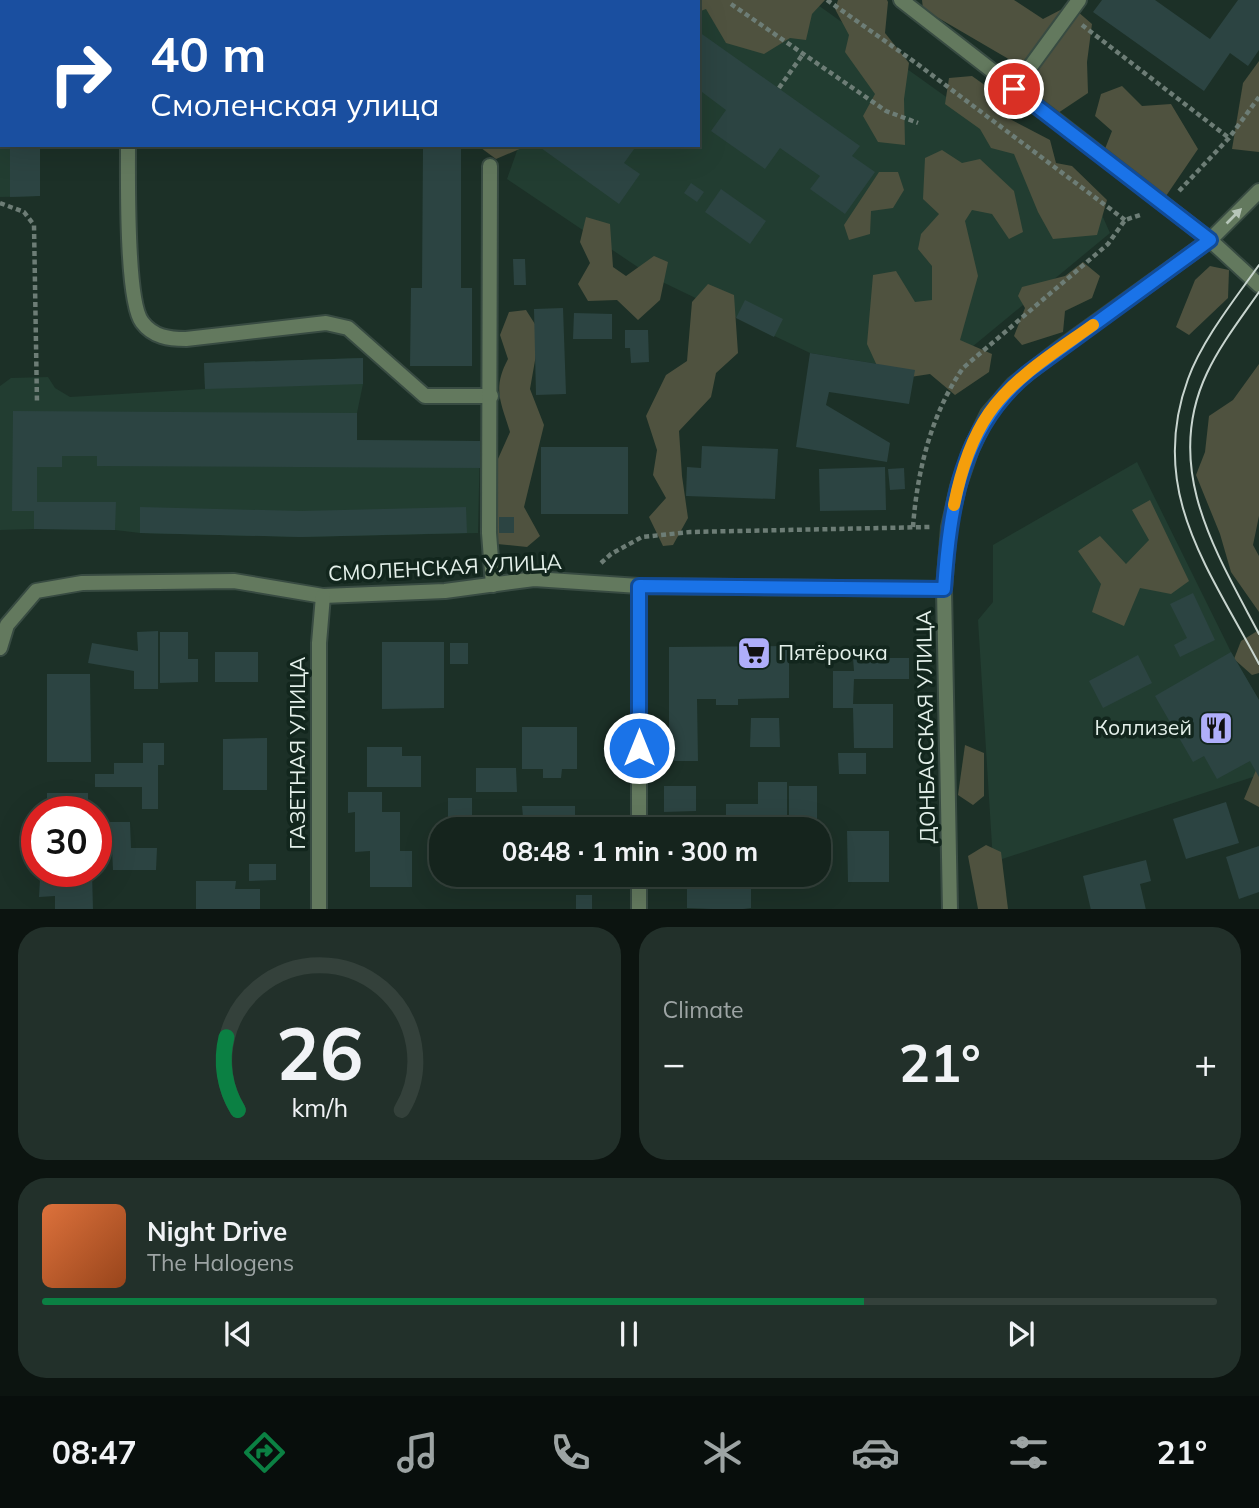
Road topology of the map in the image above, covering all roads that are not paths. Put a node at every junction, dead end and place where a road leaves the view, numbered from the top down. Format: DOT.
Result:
graph roads {
  1 [pos="901,0"];
  2 [pos="1079,0"];
  3 [pos="1014,89"];
  4 [pos="128,147"];
  5 [pos="490,166"];
  6 [pos="1259,191"];
  7 [pos="1210,240"];
  8 [pos="1259,285"];
  9 [pos="491,396"];
  10 [pos="493,585"];
  11 [pos="639,586"];
  12 [pos="944,589"];
  13 [pos="323,596"];
  14 [pos="0,648"];
  15 [pos="639,817"];
  16 [pos="639,887"];
  17 [pos="319,909"];
  18 [pos="639,909"];
  19 [pos="950,909"];
  1 -- 3 [label="street"];
  2 -- 3 [label="street"];
  3 -- 7 [label="street"];
  4 -- 9 [label="street"];
  5 -- 9 [label="street"];
  7 -- 6 [label="street, ДОНБАССКАЯ УЛИЦА, one-way"];
  7 -- 8 [label="street"];
  7 -- 12 [label="street, ДОНБАССКАЯ УЛИЦА"];
  9 -- 10 [label="street"];
  10 -- 11 [label="street, СМОЛЕНСКАЯ УЛИЦА"];
  10 -- 13 [label="street, СМОЛЕНСКАЯ УЛИЦА"];
  11 -- 12 [label="street, СМОЛЕНСКАЯ УЛИЦА"];
  11 -- 15 [label="street"];
  12 -- 19 [label="street, ДОНБАССКАЯ УЛИЦА"];
  13 -- 14 [label="street, СМОЛЕНСКАЯ УЛИЦА"];
  13 -- 17 [label="street, ГАЗЕТНАЯ УЛИЦА"];
  16 -- 18 [label="street"];
}
